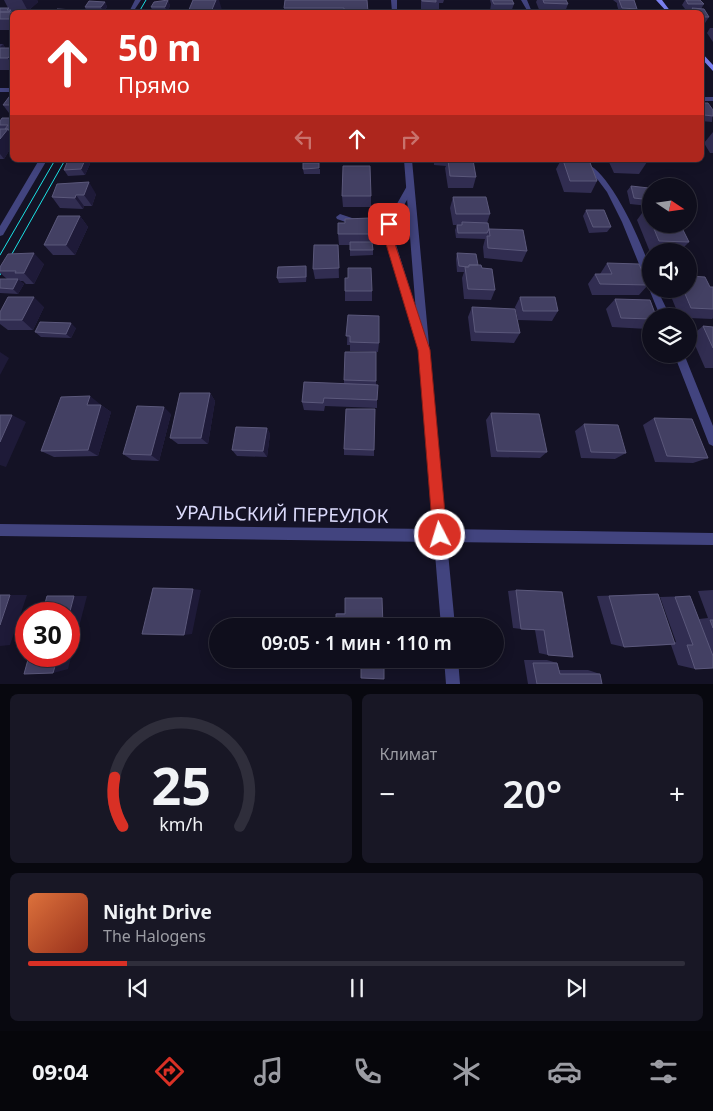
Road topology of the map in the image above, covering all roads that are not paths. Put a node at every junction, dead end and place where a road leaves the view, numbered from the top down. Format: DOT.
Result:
graph roads {
  1 [pos="659,0"];
  2 [pos="667,10"];
  3 [pos="704,58"];
  4 [pos="713,69"];
  5 [pos="43,162"];
  6 [pos="408,162"];
  7 [pos="569,162"];
  8 [pos="410,188"];
  9 [pos="340,216"];
  10 [pos="388,229"];
  11 [pos="0,233"];
  12 [pos="642,264"];
  13 [pos="424,350"];
  14 [pos="683,363"];
  15 [pos="713,440"];
  16 [pos="0,530"];
  17 [pos="440,535"];
  18 [pos="713,539"];
  19 [pos="447,618"];
  20 [pos="452,668"];
  21 [pos="453,684"];
  1 -- 2 [label="main road"];
  3 -- 4 [label="main road"];
  5 -- 11 [label="street"];
  6 -- 8 [label="street"];
  7 -- 12 [label="street"];
  8 -- 10 [label="street"];
  8 -- 13 [label="street"];
  9 -- 10 [label="street"];
  10 -- 13 [label="street"];
  13 -- 17 [label="street"];
  14 -- 15 [label="street"];
  16 -- 17 [label="street, УРАЛЬСКИЙ ПЕРЕУЛОК"];
  17 -- 18 [label="street, УРАЛЬСКИЙ ПЕРЕУЛОК"];
  17 -- 19 [label="street"];
  20 -- 21 [label="street"];
}
